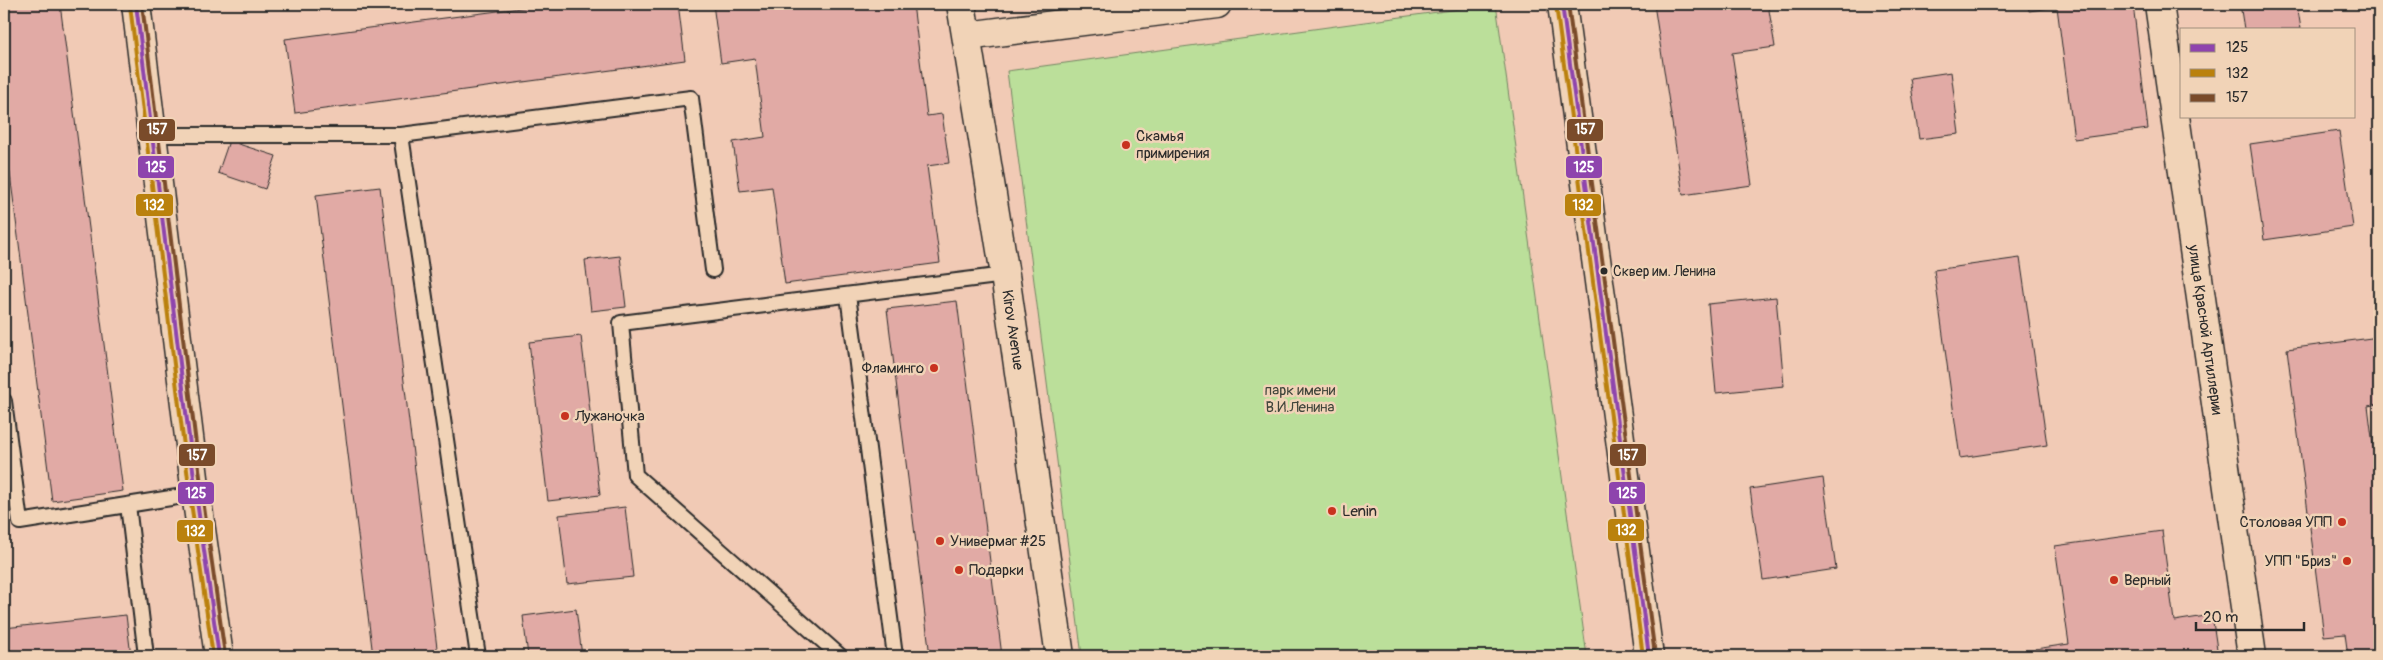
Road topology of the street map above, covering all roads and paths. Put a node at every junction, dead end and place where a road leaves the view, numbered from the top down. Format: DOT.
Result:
graph roads {
  1 [pos="136,4"];
  2 [pos="961,4"];
  3 [pos="1217,4"];
  4 [pos="1562,4"];
  5 [pos="2159,4"];
  6 [pos="967,36"];
  7 [pos="152,135"];
  8 [pos="401,136"];
  9 [pos="713,270"];
  10 [pos="1005,275"];
  11 [pos="848,295"];
  12 [pos="4,401"];
  13 [pos="196,494"];
  14 [pos="128,505"];
  15 [pos="146,656"];
  16 [pos="219,656"];
  17 [pos="478,656"];
  18 [pos="840,656"];
  19 [pos="895,656"];
  20 [pos="1060,656"];
  21 [pos="1649,656"];
  22 [pos="2252,656"];
  1 -- 7 [label="street"];
  2 -- 6 [label="street, Kirov Avenue"];
  3 -- 6 [label="street"];
  4 -- 21 [label="street"];
  5 -- 22 [label="street, улица Красной Артиллерии"];
  6 -- 10 [label="street, Kirov Avenue"];
  7 -- 8 [label="lane"];
  7 -- 13 [label="street"];
  8 -- 9 [label="lane"];
  8 -- 17 [label="lane"];
  10 -- 11 [label="lane"];
  10 -- 20 [label="street, Kirov Avenue"];
  11 -- 18 [label="lane"];
  11 -- 19 [label="lane"];
  12 -- 14 [label="lane"];
  13 -- 14 [label="lane"];
  13 -- 16 [label="street"];
  14 -- 15 [label="lane"];
}
